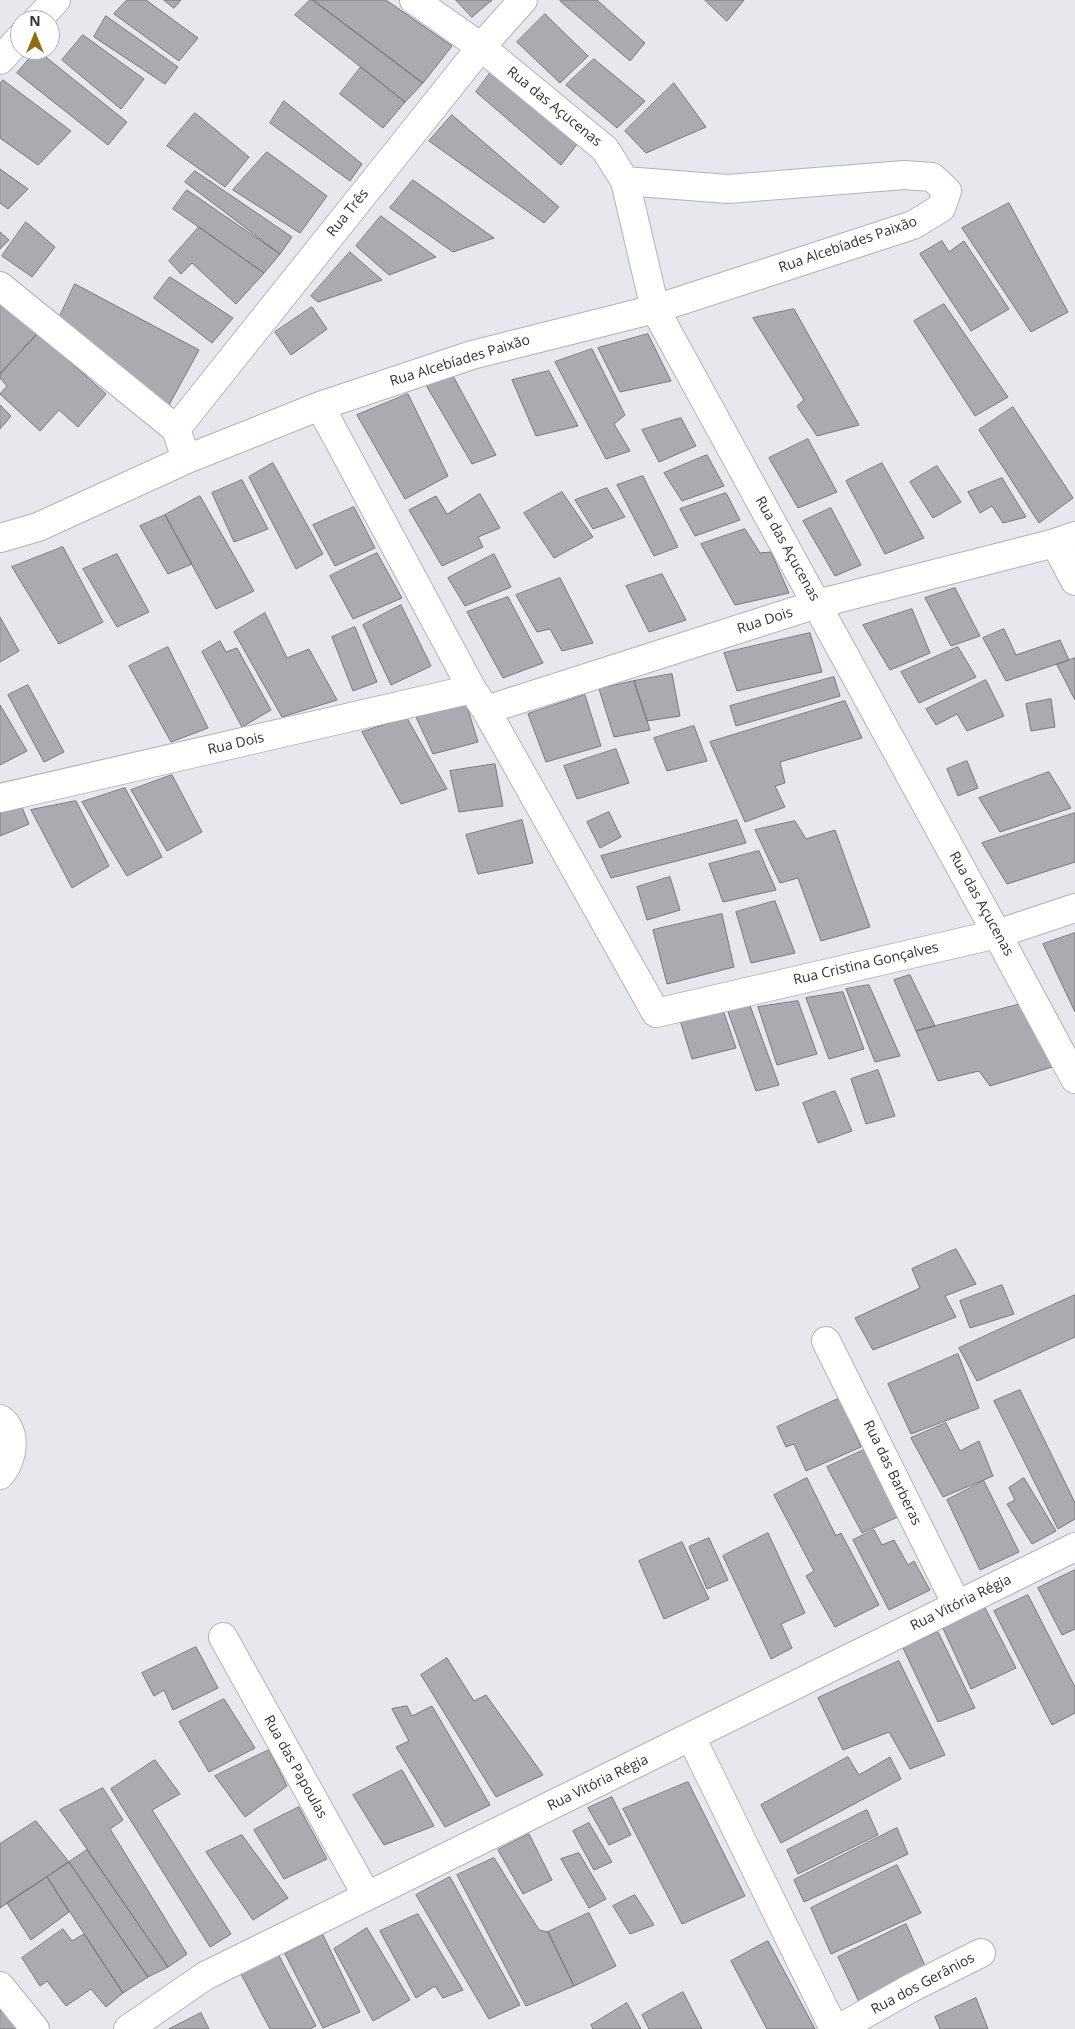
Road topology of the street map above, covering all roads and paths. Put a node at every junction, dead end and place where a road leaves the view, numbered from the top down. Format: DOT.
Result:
graph roads {
  1 [pos="56,0"];
  2 [pos="414,0"];
  3 [pos="523,0"];
  4 [pos="46,10"];
  5 [pos="481,47"];
  6 [pos="10,49"];
  7 [pos="0,60"];
  8 [pos="625,181"];
  9 [pos="0,286"];
  10 [pos="655,309"];
  11 [pos="320,406"];
  12 [pos="176,429"];
  13 [pos="187,459"];
  14 [pos="0,538"];
  15 [pos="1065,539"];
  16 [pos="1075,581"];
  17 [pos="817,604"];
  18 [pos="479,699"];
  19 [pos="0,798"];
  20 [pos="1075,908"];
  21 [pos="997,934"];
  22 [pos="1075,1080"];
  23 [pos="826,1341"];
  24 [pos="0,1418"];
  25 [pos="0,1474"];
  26 [pos="1075,1547"];
  27 [pos="958,1605"];
  28 [pos="223,1637"];
  29 [pos="691,1737"];
  30 [pos="368,1896"];
  31 [pos="981,1953"];
  32 [pos="0,1986"];
  33 [pos="35,2029"];
  34 [pos="128,2029"];
  35 [pos="834,2029"];
  36 [pos="838,2029"];
  1 -- 4 [label="street"];
  2 -- 5 [label="street, Rua das Açucenas"];
  3 -- 5 [label="street, Rua Três"];
  5 -- 8 [label="street, Rua das Açucenas"];
  5 -- 12 [label="street, Rua Três"];
  6 -- 7 [label="street"];
  8 -- 10 [label="street, Rua das Açucenas"];
  8 -- 10 [label="street, Rua Alcebíades Paixão"];
  9 -- 12 [label="street"];
  10 -- 11 [label="street, Rua Alcebíades Paixão"];
  10 -- 17 [label="street, Rua das Açucenas"];
  11 -- 13 [label="street, Rua Alcebíades Paixão"];
  11 -- 18 [label="street"];
  12 -- 13 [label="street"];
  13 -- 14 [label="street, Rua Alcebíades Paixão"];
  15 -- 16 [label="street"];
  15 -- 17 [label="street, Rua Dois"];
  17 -- 18 [label="street, Rua Dois"];
  17 -- 21 [label="street, Rua das Açucenas"];
  18 -- 19 [label="street, Rua Dois"];
  18 -- 21 [label="street, Rua Cristina Gonçalves"];
  20 -- 21 [label="street, Rua Cristina Gonçalves"];
  21 -- 22 [label="street, Rua das Açucenas"];
  23 -- 27 [label="street, Rua das Barberas"];
  24 -- 25 [label="street"];
  26 -- 27 [label="street, Rua Vitória Régia"];
  27 -- 29 [label="street, Rua Vitória Régia"];
  28 -- 30 [label="street, Rua das Papoulas"];
  29 -- 30 [label="street, Rua Vitória Régia"];
  29 -- 35 [label="street"];
  30 -- 34 [label="street, Rua Vitória Régia"];
  31 -- 36 [label="street, Rua dos Gerânios"];
  32 -- 33 [label="street"];
}
